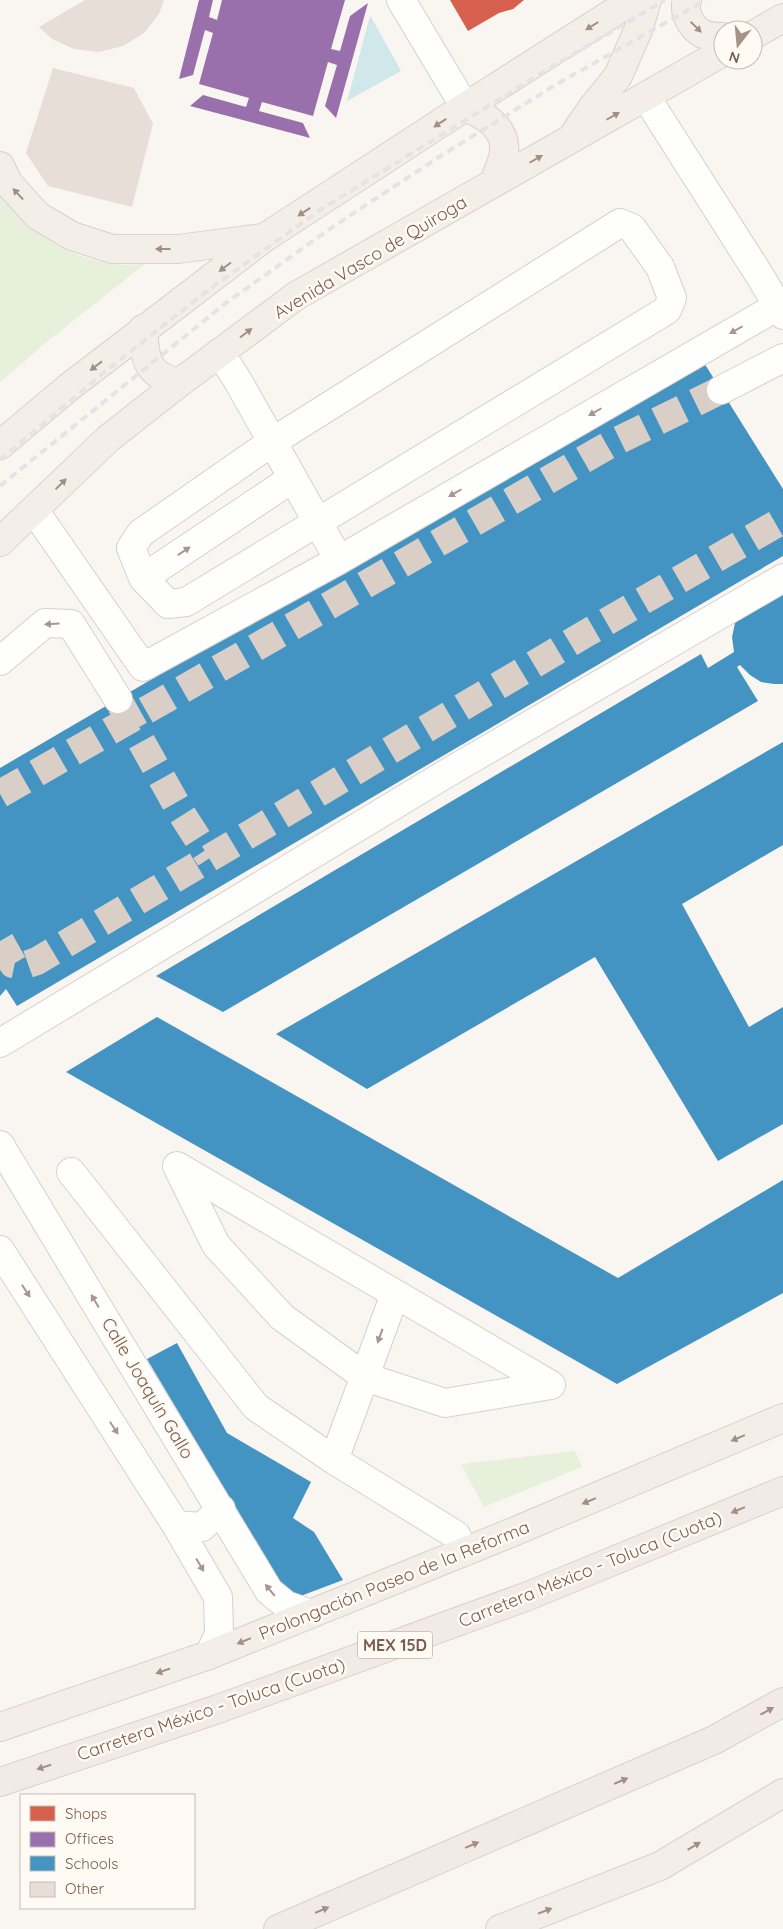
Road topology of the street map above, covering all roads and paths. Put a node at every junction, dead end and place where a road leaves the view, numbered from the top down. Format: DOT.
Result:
graph roads {
  1 [pos="401,0"];
  2 [pos="633,0"];
  3 [pos="647,0"];
  4 [pos="687,0"];
  5 [pos="783,18"];
  6 [pos="763,29"];
  7 [pos="713,36"];
  8 [pos="713,58"];
  9 [pos="646,97"];
  10 [pos="464,107"];
  11 [pos="570,140"];
  12 [pos="0,166"];
  13 [pos="494,183"];
  14 [pos="264,238"];
  15 [pos="780,310"];
  16 [pos="143,329"];
  17 [pos="220,353"];
  18 [pos="783,358"];
  19 [pos="179,383"];
  20 [pos="721,390"];
  21 [pos="272,442"];
  22 [pos="0,445"];
  23 [pos="293,478"];
  24 [pos="34,510"];
  25 [pos="316,522"];
  26 [pos="0,542"];
  27 [pos="339,560"];
  28 [pos="143,578"];
  29 [pos="783,578"];
  30 [pos="0,661"];
  31 [pos="118,699"];
  32 [pos="0,1043"];
  33 [pos="0,1145"];
  34 [pos="71,1172"];
  35 [pos="0,1250"];
  36 [pos="395,1294"];
  37 [pos="365,1377"];
  38 [pos="783,1418"];
  39 [pos="334,1460"];
  40 [pos="783,1491"];
  41 [pos="221,1509"];
  42 [pos="176,1525"];
  43 [pos="464,1552"];
  44 [pos="311,1614"];
  45 [pos="209,1655"];
  46 [pos="783,1702"];
  47 [pos="0,1727"];
  48 [pos="0,1782"];
  49 [pos="783,1793"];
  50 [pos="278,1929"];
  51 [pos="500,1929"];
  1 -- 10 [label="street"];
  2 -- 10 [label="main road, one-way"];
  3 -- 11 [label="main road"];
  4 -- 7 [label="main road, one-way"];
  5 -- 6 [label="main road"];
  8 -- 9 [label="main road, Avenida Vasco de Quiroga"];
  11 -- 9 [label="main road, Avenida Vasco de Quiroga, one-way"];
  9 -- 15 [label="street"];
  10 -- 13 [label="main road"];
  10 -- 14 [label="main road, one-way"];
  13 -- 11 [label="main road, Avenida Vasco de Quiroga, one-way"];
  14 -- 12 [label="main road, one-way"];
  17 -- 13 [label="main road, Avenida Vasco de Quiroga, one-way"];
  14 -- 16 [label="main road, one-way"];
  15 -- 27 [label="street, one-way"];
  16 -- 19 [label="main road"];
  16 -- 22 [label="main road, one-way"];
  17 -- 19 [label="main road, Avenida Vasco de Quiroga"];
  17 -- 21 [label="street"];
  18 -- 20 [label="street"];
  24 -- 19 [label="main road, Avenida Vasco de Quiroga, one-way"];
  21 -- 23 [label="street"];
  21 -- 25 [label="street"];
  21 -- 28 [label="street"];
  23 -- 25 [label="street"];
  28 -- 23 [label="street, one-way"];
  24 -- 26 [label="main road, Avenida Vasco de Quiroga"];
  24 -- 27 [label="street"];
  25 -- 27 [label="street"];
  25 -- 28 [label="street"];
  29 -- 32 [label="street"];
  31 -- 30 [label="street, one-way"];
  41 -- 33 [label="street, Calle Joaquín Gallo, one-way"];
  34 -- 39 [label="street"];
  35 -- 42 [label="street, one-way"];
  36 -- 37 [label="street, one-way"];
  36 -- 37 [label="street"];
  36 -- 37 [label="street"];
  37 -- 39 [label="street"];
  38 -- 43 [label="main road, Prolongación Paseo de la Reforma, one-way"];
  39 -- 43 [label="street"];
  40 -- 48 [label="highway, Carretera México - Toluca (Cuota) / MEX 15D, one-way"];
  41 -- 42 [label="street"];
  44 -- 41 [label="street, Calle Joaquín Gallo, one-way"];
  42 -- 45 [label="street, one-way"];
  43 -- 44 [label="main road, Prolongación Paseo de la Reforma"];
  44 -- 45 [label="main road, Prolongación Paseo de la Reforma, one-way"];
  45 -- 47 [label="main road, Prolongación Paseo de la Reforma, one-way"];
  50 -- 46 [label="highway, one-way"];
  51 -- 49 [label="main road, one-way"];
}
